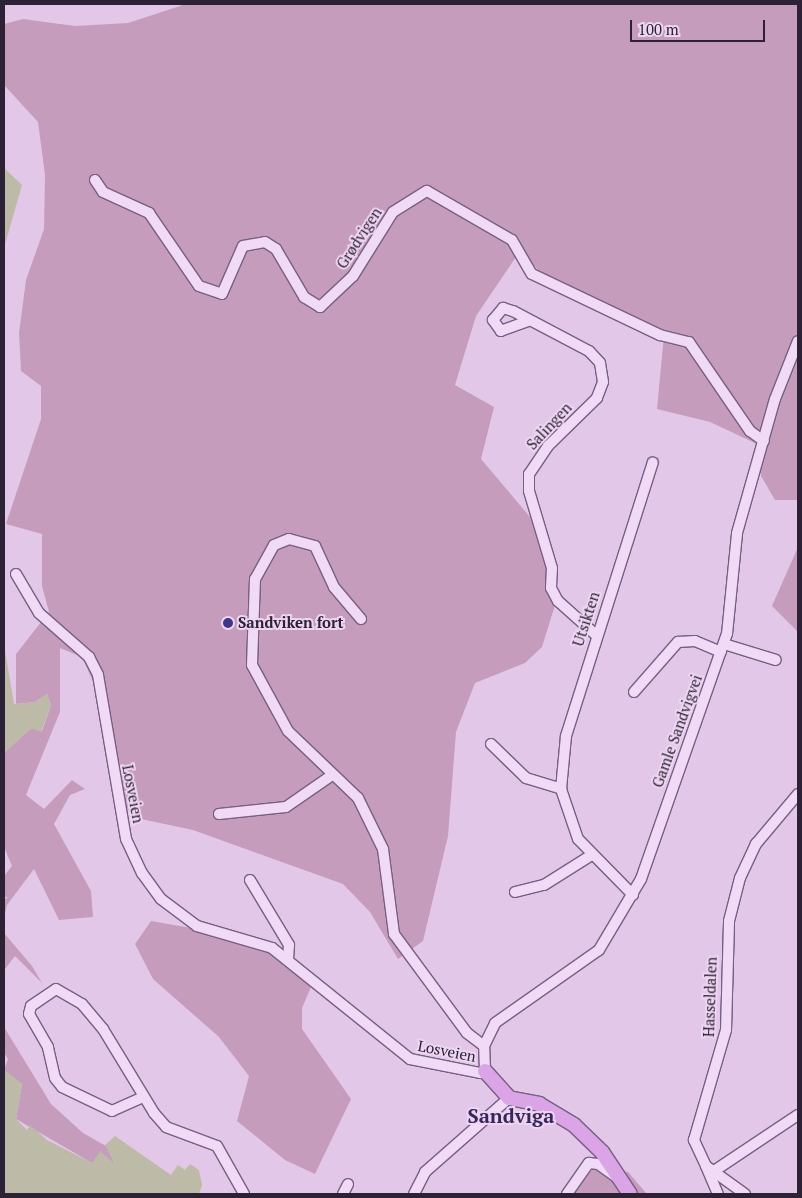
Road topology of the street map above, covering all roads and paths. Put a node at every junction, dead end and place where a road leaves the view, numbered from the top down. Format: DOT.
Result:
graph roads {
  1 [pos="95,180"];
  2 [pos="528,321"];
  3 [pos="798,341"];
  4 [pos="764,441"];
  5 [pos="653,462"];
  6 [pos="16,574"];
  7 [pos="361,619"];
  8 [pos="596,635"];
  9 [pos="723,648"];
  10 [pos="776,660"];
  11 [pos="634,692"];
  12 [pos="491,744"];
  13 [pos="332,775"];
  14 [pos="561,789"];
  15 [pos="798,794"];
  16 [pos="219,814"];
  17 [pos="590,856"];
  18 [pos="250,880"];
  19 [pos="516,892"];
  20 [pos="633,895"];
  21 [pos="288,960"];
  22 [pos="484,1046"];
  23 [pos="486,1071"];
  24 [pos="141,1098"];
  25 [pos="509,1098"];
  26 [pos="798,1115"];
  27 [pos="710,1169"];
  28 [pos="620,1177"];
  29 [pos="348,1184"];
  30 [pos="244,1194"];
  31 [pos="343,1194"];
  32 [pos="414,1194"];
  33 [pos="567,1194"];
  34 [pos="630,1194"];
  35 [pos="718,1194"];
  36 [pos="745,1194"];
  1 -- 4 [label="street, Grødvigen"];
  2 -- 8 [label="street, Salingen"];
  3 -- 4 [label="street, Gamle Sandvigvei"];
  4 -- 9 [label="street, Gamle Sandvigvei"];
  5 -- 8 [label="street, Utsikten"];
  6 -- 21 [label="street, Losveien"];
  7 -- 13 [label="street"];
  8 -- 14 [label="street, Utsikten"];
  9 -- 10 [label="street"];
  9 -- 11 [label="street"];
  9 -- 20 [label="street, Gamle Sandvigvei"];
  12 -- 14 [label="street"];
  13 -- 16 [label="street"];
  13 -- 22 [label="street"];
  14 -- 17 [label="street, Utsikten"];
  15 -- 27 [label="street, Hasseldalen"];
  17 -- 19 [label="street"];
  17 -- 20 [label="street, Utsikten"];
  18 -- 21 [label="street"];
  20 -- 22 [label="street, Gamle Sandvigvei"];
  21 -- 23 [label="street, Losveien"];
  22 -- 23 [label="street"];
  23 -- 25 [label="main road"];
  24 -- 24 [label="street"];
  24 -- 30 [label="street"];
  25 -- 28 [label="main road"];
  25 -- 32 [label="street"];
  26 -- 27 [label="street"];
  27 -- 35 [label="street"];
  27 -- 36 [label="street, Hasseldalen"];
  28 -- 33 [label="street"];
  28 -- 34 [label="main road"];
  29 -- 31 [label="street"];
}
